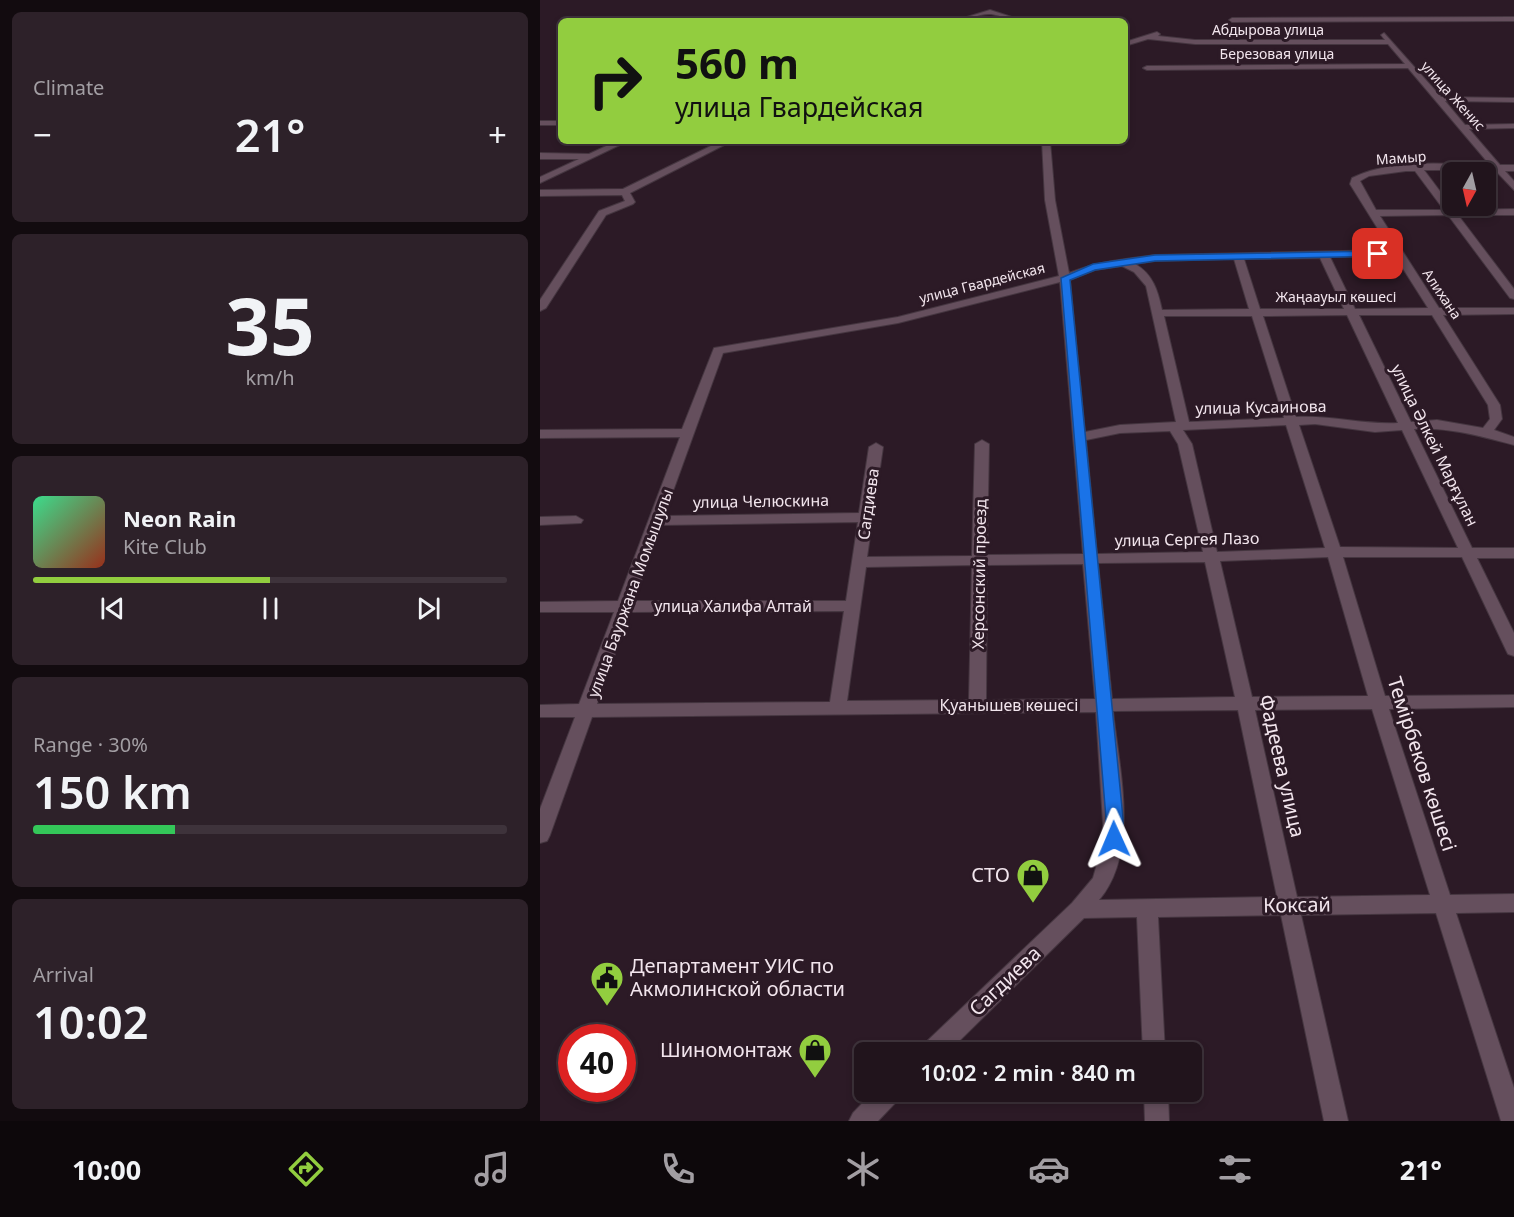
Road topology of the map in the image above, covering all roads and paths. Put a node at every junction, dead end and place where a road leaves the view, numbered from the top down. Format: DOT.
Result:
graph roads {
  1 [pos="968,18"];
  2 [pos="1011,18"];
  3 [pos="1514,19"];
  4 [pos="1232,20"];
  5 [pos="1375,21"];
  6 [pos="1168,31"];
  7 [pos="1149,37"];
  8 [pos="1388,42"];
  9 [pos="1128,43"];
  10 [pos="1408,66"];
  11 [pos="1147,68"];
  12 [pos="1438,99"];
  13 [pos="1514,100"];
  14 [pos="540,123"];
  15 [pos="558,123"];
  16 [pos="1514,126"];
  17 [pos="1464,127"];
  18 [pos="618,144"];
  19 [pos="722,144"];
  20 [pos="1046,144"];
  21 [pos="540,156"];
  22 [pos="592,156"];
  23 [pos="1497,168"];
  24 [pos="1514,168"];
  25 [pos="1418,169"];
  26 [pos="1362,175"];
  27 [pos="540,180"];
  28 [pos="1514,188"];
  29 [pos="625,192"];
  30 [pos="540,193"];
  31 [pos="1442,199"];
  32 [pos="1496,212"];
  33 [pos="1514,212"];
  34 [pos="1373,213"];
  35 [pos="1442,213"];
  36 [pos="1455,216"];
  37 [pos="1397,253"];
  38 [pos="1324,255"];
  39 [pos="1238,257"];
  40 [pos="1121,261"];
  41 [pos="1065,278"];
  42 [pos="540,286"];
  43 [pos="555,286"];
  44 [pos="1514,296"];
  45 [pos="540,308"];
  46 [pos="1437,311"];
  47 [pos="1514,311"];
  48 [pos="1254,312"];
  49 [pos="1350,312"];
  50 [pos="1158,313"];
  51 [pos="718,350"];
  52 [pos="1289,420"];
  53 [pos="1178,425"];
  54 [pos="1408,426"];
  55 [pos="1485,432"];
  56 [pos="688,433"];
  57 [pos="540,434"];
  58 [pos="1080,437"];
  59 [pos="1514,441"];
  60 [pos="982,444"];
  61 [pos="876,447"];
  62 [pos="866,517"];
  63 [pos="576,520"];
  64 [pos="540,521"];
  65 [pos="656,521"];
  66 [pos="1334,552"];
  67 [pos="1468,554"];
  68 [pos="1514,554"];
  69 [pos="1211,557"];
  70 [pos="1091,559"];
  71 [pos="979,560"];
  72 [pos="860,561"];
  73 [pos="625,606"];
  74 [pos="853,606"];
  75 [pos="540,607"];
  76 [pos="1514,650"];
  77 [pos="1514,701"];
  78 [pos="1378,702"];
  79 [pos="1245,704"];
  80 [pos="977,705"];
  81 [pos="1104,705"];
  82 [pos="838,707"];
  83 [pos="588,710"];
  84 [pos="540,711"];
  85 [pos="540,835"];
  86 [pos="1443,903"];
  87 [pos="1514,903"];
  88 [pos="1290,905"];
  89 [pos="1147,907"];
  90 [pos="1079,909"];
  91 [pos="942,1042"];
  92 [pos="1153,1042"];
  93 [pos="880,1102"];
  94 [pos="1156,1102"];
  95 [pos="861,1121"];
  96 [pos="1157,1121"];
  97 [pos="1336,1121"];
  98 [pos="1513,1121"];
  1 -- 2 [label="street"];
  3 -- 5 [label="street"];
  4 -- 5 [label="street"];
  5 -- 8 [label="street, улица Женис"];
  6 -- 7 [label="street"];
  7 -- 8 [label="street, Абдырова улица"];
  7 -- 9 [label="street"];
  8 -- 10 [label="street, улица Женис"];
  10 -- 11 [label="street, Березовая улица"];
  10 -- 12 [label="street, улица Женис"];
  12 -- 13 [label="street"];
  12 -- 17 [label="street, улица Женис"];
  14 -- 15 [label="street"];
  16 -- 17 [label="street"];
  17 -- 23 [label="street, улица Женис"];
  18 -- 22 [label="street"];
  19 -- 29 [label="street"];
  20 -- 41 [label="street, Сагдиева"];
  21 -- 22 [label="street"];
  22 -- 27 [label="street"];
  23 -- 24 [label="street, Мамыр"];
  23 -- 25 [label="street, Мамыр"];
  23 -- 28 [label="street, улица Женис"];
  25 -- 26 [label="street, Мамыр"];
  25 -- 31 [label="street"];
  26 -- 34 [label="street, Алихана"];
  29 -- 30 [label="street"];
  29 -- 43 [label="street"];
  32 -- 33 [label="street"];
  34 -- 35 [label="street"];
  34 -- 37 [label="street, Алихана"];
  36 -- 44 [label="street"];
  37 -- 38 [label="street, улица Гвардейская"];
  37 -- 46 [label="street, Алихана"];
  38 -- 39 [label="street, улица Гвардейская"];
  38 -- 49 [label="street, улица Әлкей Марғұлан"];
  39 -- 40 [label="street, улица Гвардейская"];
  39 -- 48 [label="street, Темірбеков көшесі"];
  40 -- 41 [label="street, улица Гвардейская"];
  40 -- 50 [label="street, Фадеева улица"];
  41 -- 51 [label="street, улица Гвардейская"];
  41 -- 58 [label="street, Сагдиева"];
  42 -- 43 [label="street"];
  43 -- 45 [label="street"];
  46 -- 47 [label="street, Жаңаауыл көшесі"];
  46 -- 49 [label="street, Жаңаауыл көшесі"];
  46 -- 55 [label="street, Алихана"];
  48 -- 49 [label="street, Жаңаауыл көшесі"];
  48 -- 50 [label="street, Жаңаауыл көшесі"];
  48 -- 52 [label="street, Темірбеков көшесі"];
  49 -- 54 [label="street, улица Әлкей Марғұлан"];
  50 -- 53 [label="street, Фадеева улица"];
  51 -- 56 [label="street, улица Бауржана Момышулы"];
  52 -- 53 [label="street, улица Кусаинова"];
  52 -- 54 [label="street, улица Кусаинова"];
  52 -- 66 [label="street, Темірбеков көшесі"];
  53 -- 58 [label="street, улица Кусаинова"];
  53 -- 69 [label="street, Фадеева улица"];
  54 -- 55 [label="street, улица Кусаинова"];
  54 -- 67 [label="street, улица Әлкей Марғұлан"];
  55 -- 59 [label="street, улица Кусаинова"];
  56 -- 57 [label="street"];
  56 -- 65 [label="street, улица Бауржана Момышулы"];
  58 -- 70 [label="street, Сагдиева"];
  60 -- 71 [label="street, Херсонский проезд"];
  61 -- 62 [label="street, Сагдиева"];
  62 -- 65 [label="street, улица Челюскина"];
  62 -- 72 [label="street, Сагдиева"];
  63 -- 64 [label="street"];
  65 -- 73 [label="street, улица Бауржана Момышулы"];
  66 -- 67 [label="street, улица Сергея Лазо"];
  66 -- 69 [label="street, улица Сергея Лазо"];
  66 -- 78 [label="street, Темірбеков көшесі"];
  67 -- 68 [label="street, улица Сергея Лазо"];
  67 -- 76 [label="street, улица Әлкей Марғұлан"];
  69 -- 70 [label="street, улица Сергея Лазо"];
  69 -- 79 [label="street, Фадеева улица"];
  70 -- 71 [label="street, улица Сергея Лазо"];
  70 -- 81 [label="street, Сагдиева"];
  71 -- 72 [label="street, улица Сергея Лазо"];
  71 -- 80 [label="street, Херсонский проезд"];
  72 -- 74 [label="street, Сагдиева"];
  73 -- 74 [label="street, улица Халифа Алтай"];
  73 -- 75 [label="street, улица Халифа Алтай"];
  73 -- 83 [label="street, улица Бауржана Момышулы"];
  74 -- 82 [label="street, Сагдиева"];
  77 -- 78 [label="street, Қуанышев көшесі"];
  78 -- 79 [label="street, Қуанышев көшесі"];
  78 -- 86 [label="street, Темірбеков көшесі"];
  79 -- 81 [label="street, Қуанышев көшесі"];
  79 -- 88 [label="street, Фадеева улица"];
  80 -- 81 [label="street, Қуанышев көшесі"];
  80 -- 82 [label="street, Қуанышев көшесі"];
  81 -- 90 [label="street, Сагдиева"];
  82 -- 83 [label="street, Қуанышев көшесі"];
  83 -- 84 [label="street, Қуанышев көшесі"];
  83 -- 85 [label="street, улица Бауржана Момышулы"];
  86 -- 87 [label="street, Коксай"];
  86 -- 88 [label="street, Коксай"];
  86 -- 98 [label="street, Темірбеков көшесі"];
  88 -- 89 [label="street, Коксай"];
  88 -- 97 [label="street, Фадеева улица"];
  89 -- 90 [label="street, Коксай"];
  89 -- 92 [label="street"];
  90 -- 91 [label="street, Сагдиева"];
  93 -- 95 [label="street"];
  94 -- 96 [label="street"];
}
